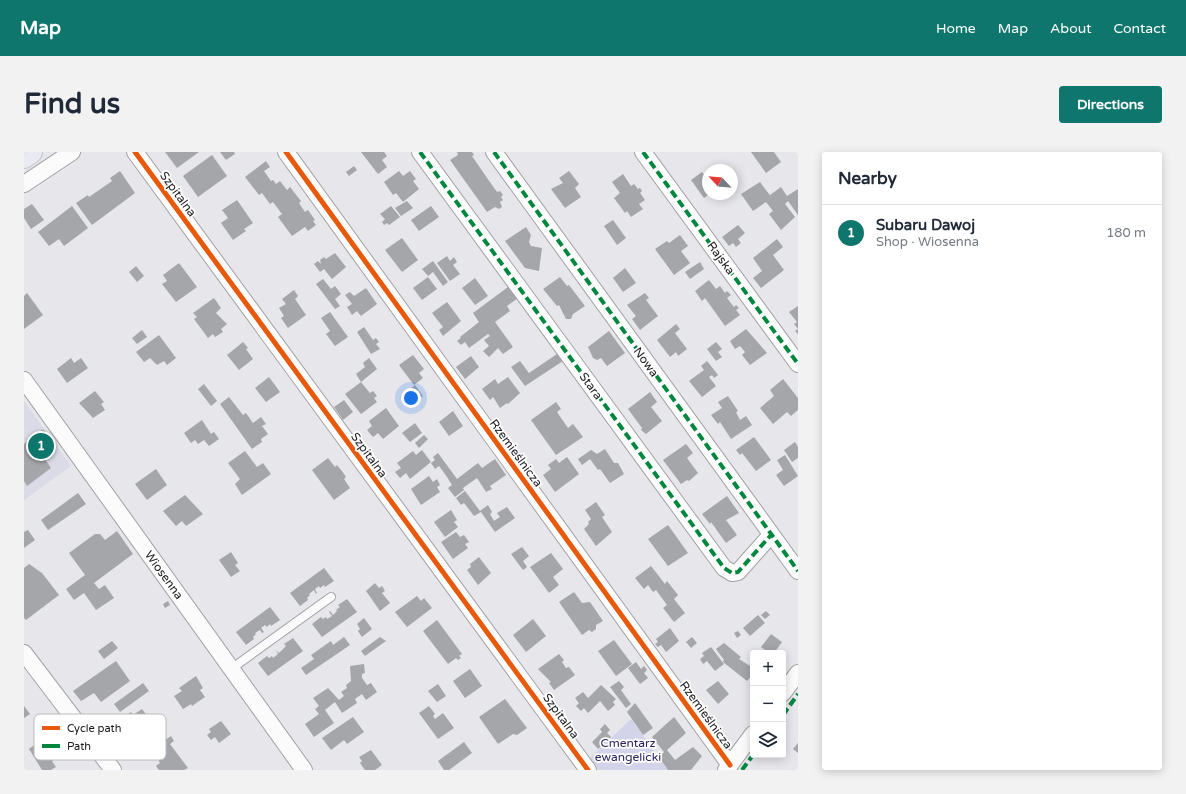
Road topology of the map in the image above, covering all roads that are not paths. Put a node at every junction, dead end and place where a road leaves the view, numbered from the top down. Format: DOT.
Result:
graph roads {
  1 [pos="31,152"];
  2 [pos="72,152"];
  3 [pos="135,152"];
  4 [pos="286,152"];
  5 [pos="420,152"];
  6 [pos="494,152"];
  7 [pos="643,152"];
  8 [pos="24,157"];
  9 [pos="24,184"];
  10 [pos="798,364"];
  11 [pos="24,380"];
  12 [pos="771,534"];
  13 [pos="798,571"];
  14 [pos="331,597"];
  15 [pos="25,657"];
  16 [pos="232,669"];
  17 [pos="798,673"];
  18 [pos="786,689"];
  19 [pos="69,714"];
  20 [pos="750,738"];
  21 [pos="105,760"];
  22 [pos="728,767"];
  23 [pos="113,770"];
  24 [pos="304,770"];
  25 [pos="588,770"];
  1 -- 8 [label="highway"];
  2 -- 9 [label="street"];
  3 -- 25 [label="street, Szpitalna"];
  4 -- 22 [label="street, Rzemieślnicza"];
  5 -- 12 [label="street, Stara"];
  6 -- 12 [label="street, Nowa"];
  7 -- 10 [label="street, Rajska"];
  11 -- 16 [label="street, Wiosenna"];
  12 -- 13 [label="street, Nowa"];
  14 -- 16 [label="lane"];
  15 -- 19 [label="street"];
  16 -- 24 [label="street, Wiosenna"];
  17 -- 18 [label="street"];
  20 -- 22 [label="street"];
  21 -- 23 [label="street"];
}
